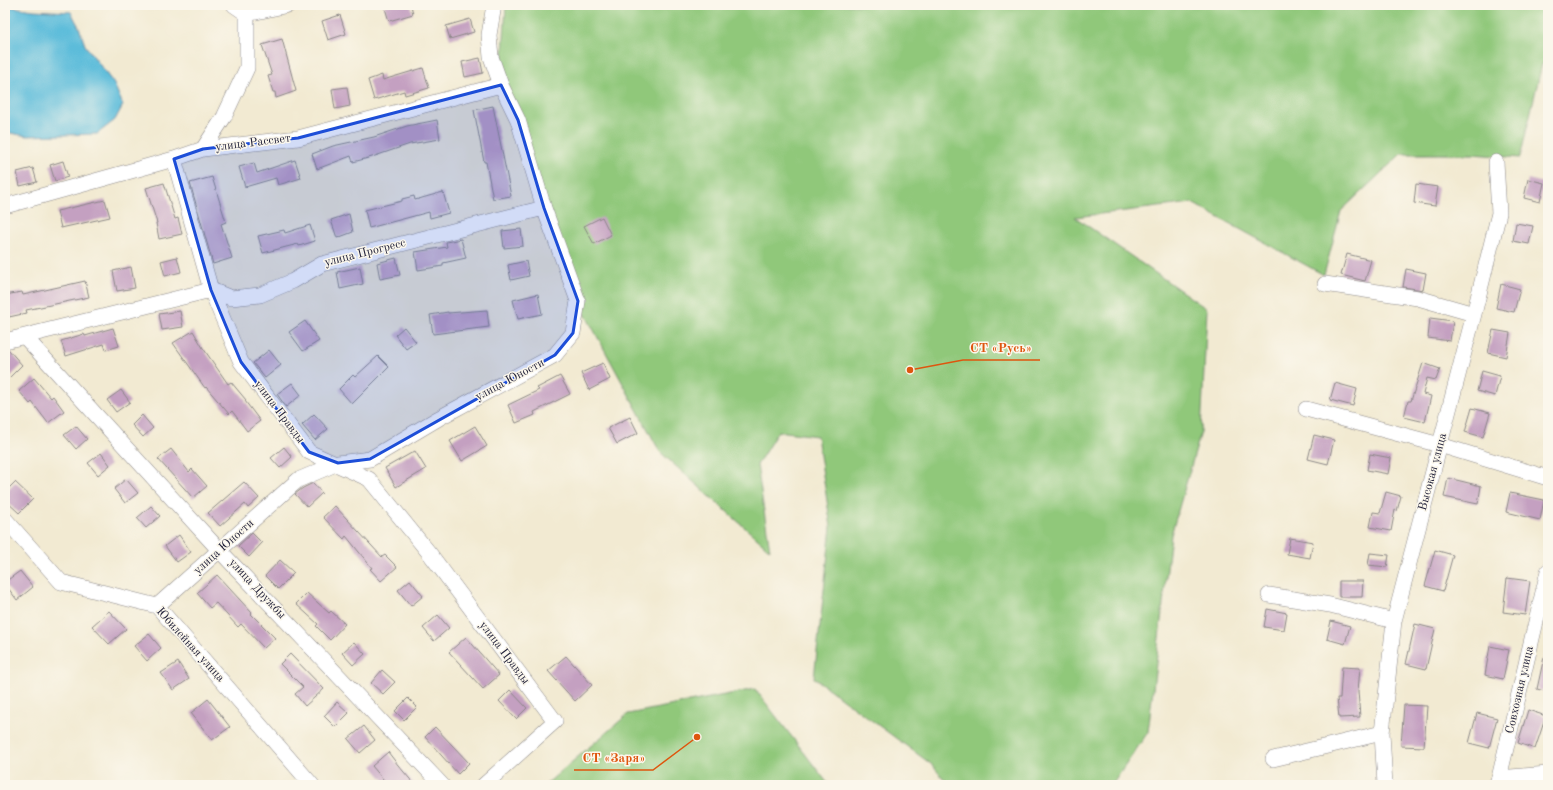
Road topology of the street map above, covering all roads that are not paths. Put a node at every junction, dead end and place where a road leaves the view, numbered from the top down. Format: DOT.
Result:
graph roads {
  1 [pos="234,5"];
  2 [pos="288,5"];
  3 [pos="494,5"];
  4 [pos="247,14"];
  5 [pos="501,85"];
  6 [pos="203,149"];
  7 [pos="174,159"];
  8 [pos="1496,162"];
  9 [pos="5,206"];
  10 [pos="544,208"];
  11 [pos="1325,284"];
  12 [pos="211,290"];
  13 [pos="1474,314"];
  14 [pos="25,337"];
  15 [pos="5,341"];
  16 [pos="1306,409"];
  17 [pos="1440,445"];
  18 [pos="338,463"];
  19 [pos="1548,478"];
  20 [pos="5,519"];
  21 [pos="220,551"];
  22 [pos="1548,571"];
  23 [pos="1269,595"];
  24 [pos="157,606"];
  25 [pos="1394,621"];
  26 [pos="1382,733"];
  27 [pos="1273,759"];
  28 [pos="1548,774"];
  29 [pos="1498,782"];
  30 [pos="312,785"];
  31 [pos="442,785"];
  32 [pos="484,785"];
  33 [pos="1384,785"];
  1 -- 4 [label="street"];
  2 -- 4 [label="street"];
  3 -- 5 [label="street, улица Юности"];
  4 -- 6 [label="street"];
  5 -- 6 [label="street, улица Рассвет"];
  5 -- 10 [label="street, улица Юности"];
  6 -- 7 [label="street, улица Рассвет"];
  7 -- 9 [label="street, улица Рассвет"];
  7 -- 12 [label="street, улица Правды"];
  8 -- 13 [label="street, Высокая улица"];
  10 -- 12 [label="street, улица Прогресс"];
  10 -- 18 [label="street, улица Юности"];
  11 -- 13 [label="street"];
  12 -- 14 [label="street"];
  12 -- 18 [label="street, улица Правды"];
  13 -- 17 [label="street, Высокая улица"];
  14 -- 15 [label="street"];
  14 -- 21 [label="street, улица Дружбы"];
  16 -- 17 [label="street"];
  17 -- 19 [label="street"];
  17 -- 25 [label="street, Высокая улица"];
  18 -- 21 [label="street, улица Юности"];
  18 -- 32 [label="street, улица Правды"];
  20 -- 24 [label="street, Юбилейная улица"];
  21 -- 24 [label="street, улица Юности"];
  21 -- 31 [label="street, улица Дружбы"];
  22 -- 29 [label="street, Совхозная улица"];
  23 -- 25 [label="street"];
  24 -- 30 [label="street, Юбилейная улица"];
  25 -- 26 [label="street, Высокая улица"];
  26 -- 27 [label="street"];
  26 -- 33 [label="street, Высокая улица"];
  28 -- 29 [label="street"];
}
